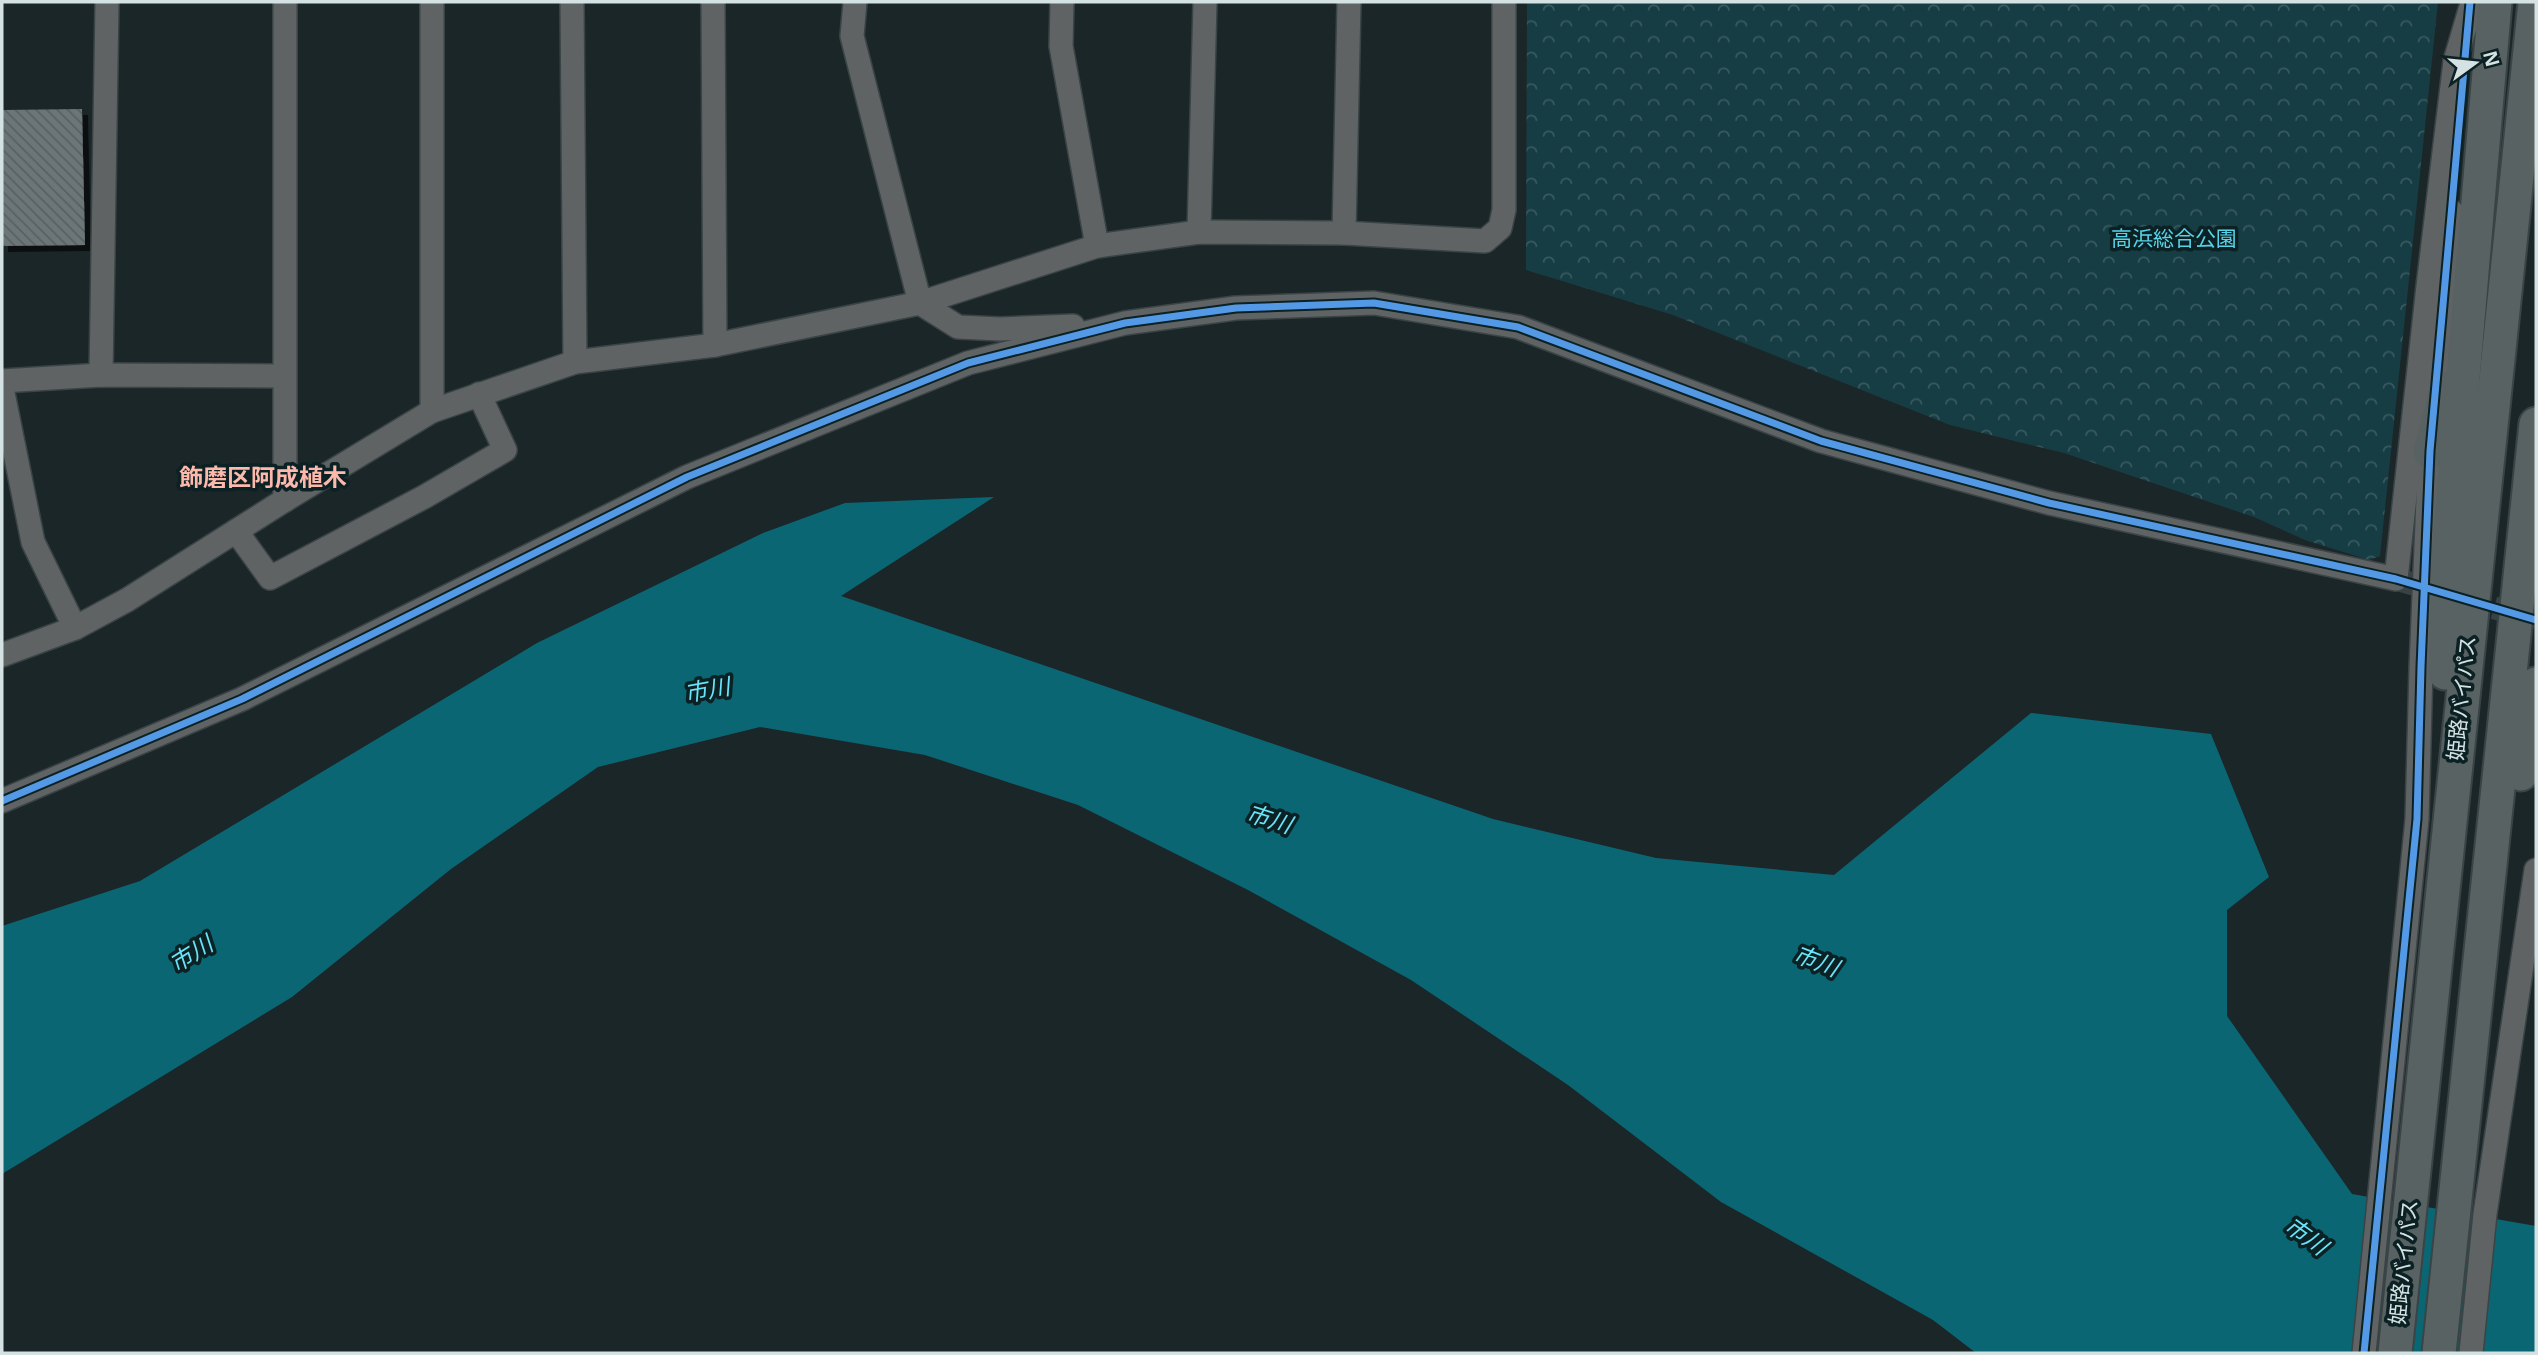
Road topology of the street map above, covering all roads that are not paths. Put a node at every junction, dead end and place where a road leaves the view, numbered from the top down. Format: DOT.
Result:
graph roads {
  1 [pos="107,2"];
  2 [pos="285,2"];
  3 [pos="432,2"];
  4 [pos="572,2"];
  5 [pos="713,2"];
  6 [pos="855,2"];
  7 [pos="1062,2"];
  8 [pos="1205,2"];
  9 [pos="1349,2"];
  10 [pos="1504,2"];
  11 [pos="2535,2"];
  12 [pos="2478,4"];
  13 [pos="1199,232"];
  14 [pos="1344,233"];
  15 [pos="1097,246"];
  16 [pos="920,303"];
  17 [pos="2469,307"];
  18 [pos="1125,323"];
  19 [pos="715,345"];
  20 [pos="575,362"];
  21 [pos="101,376"];
  22 [pos="283,376"];
  23 [pos="2,381"];
  24 [pos="2,388"];
  25 [pos="479,394"];
  26 [pos="432,411"];
  27 [pos="2536,424"];
  28 [pos="2430,451"];
  29 [pos="285,500"];
  30 [pos="236,531"];
  31 [pos="75,628"];
  32 [pos="2,656"];
  33 [pos="2443,674"];
  34 [pos="2526,693"];
  35 [pos="2,801"];
  36 [pos="2536,870"];
  37 [pos="2364,1353"];
  38 [pos="2395,1353"];
  39 [pos="2440,1353"];
  40 [pos="2471,1353"];
  1 -- 21 [label="street"];
  2 -- 22 [label="street"];
  3 -- 26 [label="street"];
  4 -- 20 [label="street"];
  5 -- 19 [label="street"];
  6 -- 16 [label="street"];
  7 -- 15 [label="street"];
  8 -- 13 [label="street"];
  9 -- 14 [label="street"];
  10 -- 14 [label="street"];
  11 -- 33 [label="highway, 姫路バイパス"];
  12 -- 17 [label="highway"];
  12 -- 18 [label="street"];
  12 -- 28 [label="street"];
  13 -- 14 [label="street"];
  13 -- 15 [label="street"];
  15 -- 16 [label="street"];
  16 -- 18 [label="street"];
  16 -- 19 [label="street"];
  17 -- 28 [label="highway"];
  17 -- 33 [label="highway"];
  18 -- 35 [label="street"];
  19 -- 20 [label="street"];
  20 -- 25 [label="street"];
  21 -- 22 [label="street"];
  21 -- 23 [label="street"];
  22 -- 29 [label="street"];
  24 -- 31 [label="street"];
  25 -- 26 [label="street"];
  25 -- 30 [label="street"];
  26 -- 29 [label="street"];
  27 -- 34 [label="highway"];
  28 -- 33 [label="street"];
  29 -- 30 [label="street"];
  30 -- 31 [label="street"];
  31 -- 32 [label="street"];
  33 -- 37 [label="street"];
  33 -- 38 [label="highway, 姫路バイパス"];
  34 -- 39 [label="highway"];
  36 -- 40 [label="street"];
}
